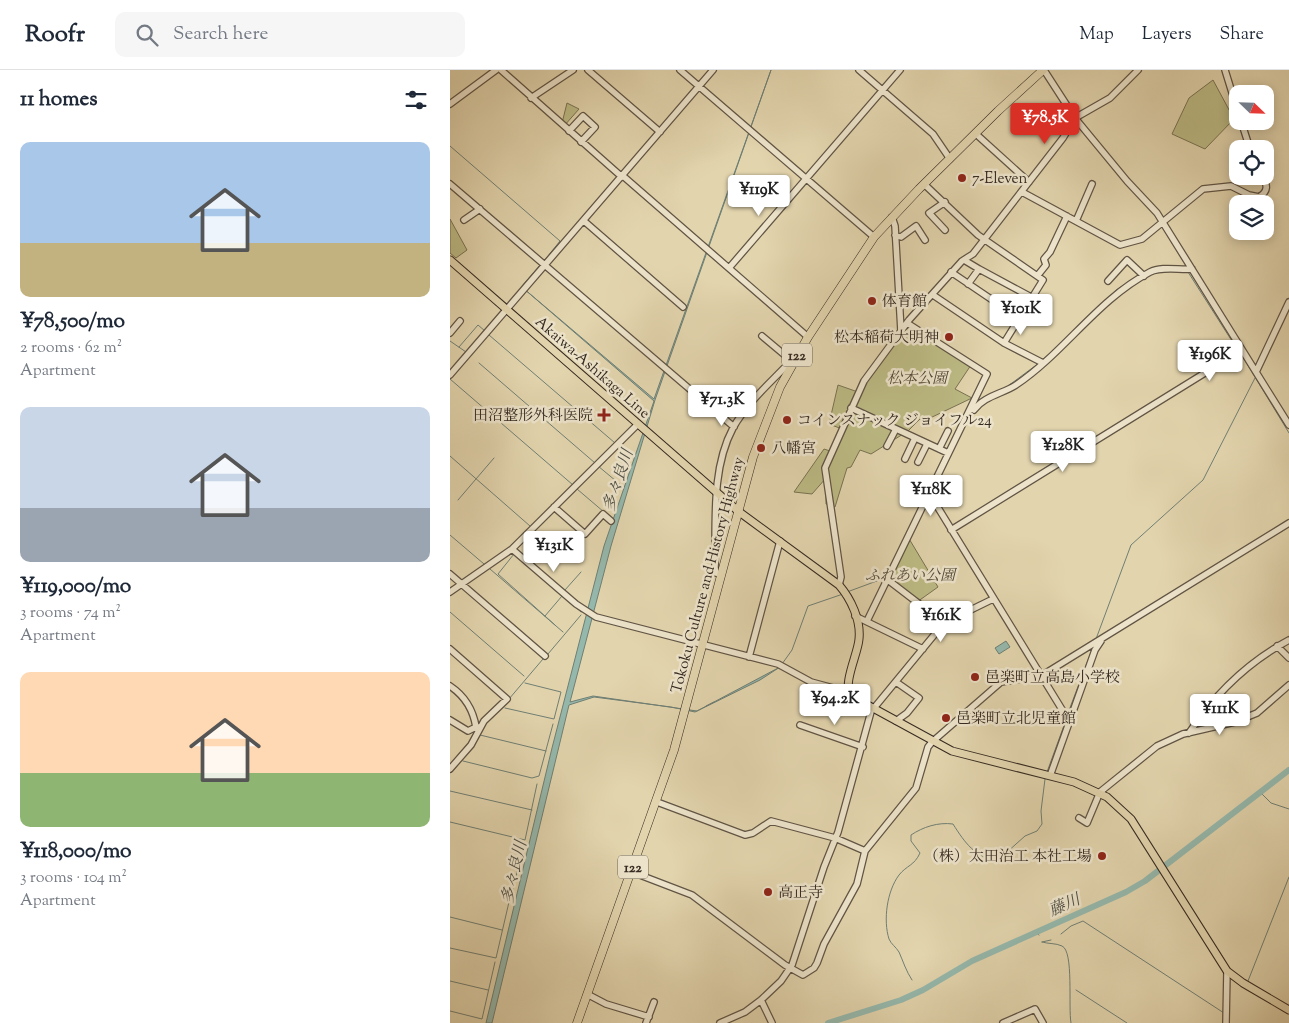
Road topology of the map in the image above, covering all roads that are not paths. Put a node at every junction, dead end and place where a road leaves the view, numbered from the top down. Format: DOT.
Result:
graph roads {
  1 [pos="496,70"];
  2 [pos="501,70"];
  3 [pos="573,70"];
  4 [pos="588,70"];
  5 [pos="680,70"];
  6 [pos="714,70"];
  7 [pos="859,70"];
  8 [pos="900,70"];
  9 [pos="1044,70"];
  10 [pos="1138,70"];
  11 [pos="1225,70"];
  12 [pos="1230,85"];
  13 [pos="699,87"];
  14 [pos="882,90"];
  15 [pos="532,98"];
  16 [pos="450,104"];
  17 [pos="1075,118"];
  18 [pos="569,131"];
  19 [pos="660,132"];
  20 [pos="976,134"];
  21 [pos="582,142"];
  22 [pos="950,158"];
  23 [pos="622,176"];
  24 [pos="806,178"];
  25 [pos="1029,182"];
  26 [pos="450,184"];
  27 [pos="924,184"];
  28 [pos="1092,184"];
  29 [pos="1267,185"];
  30 [pos="1022,192"];
  31 [pos="944,202"];
  32 [pos="480,209"];
  33 [pos="1067,216"];
  34 [pos="892,217"];
  35 [pos="464,220"];
  36 [pos="584,221"];
  37 [pos="1076,221"];
  38 [pos="1163,221"];
  39 [pos="945,230"];
  40 [pos="895,235"];
  41 [pos="874,237"];
  42 [pos="984,239"];
  43 [pos="925,240"];
  44 [pos="964,260"];
  45 [pos="451,263"];
  46 [pos="545,266"];
  47 [pos="729,268"];
  48 [pos="1192,268"];
  49 [pos="980,269"];
  50 [pos="951,272"];
  51 [pos="1038,275"];
  52 [pos="1144,276"];
  53 [pos="1108,281"];
  54 [pos="968,284"];
  55 [pos="933,295"];
  56 [pos="1031,297"];
  57 [pos="1289,302"];
  58 [pos="683,308"];
  59 [pos="507,310"];
  60 [pos="1019,318"];
  61 [pos="460,321"];
  62 [pos="907,323"];
  63 [pos="901,331"];
  64 [pos="450,332"];
  65 [pos="762,336"];
  66 [pos="808,337"];
  67 [pos="1004,343"];
  68 [pos="1242,350"];
  69 [pos="793,362"];
  70 [pos="1043,363"];
  71 [pos="1256,372"];
  72 [pos="450,375"];
  73 [pos="851,408"];
  74 [pos="974,410"];
  75 [pos="1289,425"];
  76 [pos="641,427"];
  77 [pos="734,427"];
  78 [pos="896,429"];
  79 [pos="948,432"];
  80 [pos="915,438"];
  81 [pos="927,444"];
  82 [pos="887,446"];
  83 [pos="939,449"];
  84 [pos="948,453"];
  85 [pos="905,460"];
  86 [pos="918,462"];
  87 [pos="717,493"];
  88 [pos="929,493"];
  89 [pos="554,507"];
  90 [pos="738,511"];
  91 [pos="611,521"];
  92 [pos="1289,523"];
  93 [pos="951,530"];
  94 [pos="780,541"];
  95 [pos="512,549"];
  96 [pos="450,574"];
  97 [pos="721,574"];
  98 [pos="888,580"];
  99 [pos="462,584"];
  100 [pos="839,585"];
  101 [pos="450,592"];
  102 [pos="993,599"];
  103 [pos="855,616"];
  104 [pos="867,621"];
  105 [pos="944,624"];
  106 [pos="1101,640"];
  107 [pos="1289,640"];
  108 [pos="702,645"];
  109 [pos="1277,646"];
  110 [pos="450,649"];
  111 [pos="923,649"];
  112 [pos="545,656"];
  113 [pos="749,657"];
  114 [pos="1289,658"];
  115 [pos="1041,676"];
  116 [pos="896,682"];
  117 [pos="1289,685"];
  118 [pos="450,687"];
  119 [pos="848,692"];
  120 [pos="873,708"];
  121 [pos="1070,719"];
  122 [pos="450,720"];
  123 [pos="896,721"];
  124 [pos="800,725"];
  125 [pos="478,727"];
  126 [pos="1189,732"];
  127 [pos="932,742"];
  128 [pos="863,746"];
  129 [pos="450,769"];
  130 [pos="1047,775"];
  131 [pos="1100,792"];
  132 [pos="657,802"];
  133 [pos="1079,818"];
  134 [pos="835,838"];
  135 [pos="865,851"];
  136 [pos="632,872"];
  137 [pos="790,969"];
  138 [pos="1227,971"];
  139 [pos="588,994"];
  140 [pos="761,1000"];
  141 [pos="654,1002"];
  142 [pos="1289,1010"];
  143 [pos="647,1020"];
  144 [pos="577,1023"];
  145 [pos="720,1023"];
  146 [pos="772,1023"];
  147 [pos="1003,1023"];
  148 [pos="1043,1023"];
  149 [pos="1226,1023"];
  1 -- 16 [label="street"];
  2 -- 15 [label="street"];
  3 -- 15 [label="street"];
  4 -- 19 [label="street"];
  5 -- 13 [label="street"];
  6 -- 13 [label="street"];
  7 -- 14 [label="street"];
  8 -- 14 [label="street"];
  9 -- 17 [label="street"];
  9 -- 20 [label="highway, Tokoku Culture and History Highway / 122"];
  10 -- 17 [label="street"];
  11 -- 12 [label="street"];
  13 -- 19 [label="street"];
  13 -- 24 [label="street"];
  14 -- 22 [label="street"];
  14 -- 24 [label="street"];
  15 -- 18 [label="street"];
  17 -- 25 [label="street"];
  17 -- 38 [label="street"];
  18 -- 21 [label="street"];
  18 -- 21 [label="street"];
  19 -- 23 [label="street"];
  20 -- 22 [label="highway, Tokoku Culture and History Highway / 122"];
  20 -- 25 [label="street"];
  21 -- 23 [label="street"];
  22 -- 27 [label="highway, Tokoku Culture and History Highway / 122"];
  23 -- 36 [label="street"];
  23 -- 47 [label="street"];
  24 -- 41 [label="street"];
  24 -- 47 [label="street"];
  25 -- 30 [label="street"];
  26 -- 32 [label="street"];
  27 -- 31 [label="street"];
  27 -- 34 [label="highway, Tokoku Culture and History Highway / 122"];
  28 -- 37 [label="street"];
  29 -- 38 [label="street"];
  30 -- 33 [label="street"];
  30 -- 42 [label="street"];
  31 -- 39 [label="street"];
  31 -- 42 [label="street"];
  32 -- 35 [label="street"];
  32 -- 46 [label="street"];
  33 -- 37 [label="street"];
  33 -- 51 [label="street"];
  34 -- 40 [label="street"];
  34 -- 41 [label="highway, Tokoku Culture and History Highway / 122"];
  36 -- 46 [label="street"];
  36 -- 58 [label="street"];
  37 -- 38 [label="street"];
  38 -- 48 [label="street"];
  40 -- 43 [label="street"];
  40 -- 63 [label="street"];
  41 -- 66 [label="highway, Tokoku Culture and History Highway / 122"];
  42 -- 44 [label="street"];
  42 -- 51 [label="street"];
  44 -- 49 [label="street"];
  44 -- 50 [label="street"];
  45 -- 59 [label="main road, Akaiwa-Ashikaga Line"];
  46 -- 59 [label="street"];
  46 -- 77 [label="street"];
  47 -- 66 [label="street"];
  48 -- 52 [label="street"];
  48 -- 68 [label="street"];
  49 -- 54 [label="street"];
  49 -- 56 [label="street"];
  50 -- 54 [label="street"];
  50 -- 55 [label="street"];
  51 -- 56 [label="street"];
  52 -- 53 [label="street"];
  52 -- 70 [label="street"];
  54 -- 60 [label="street"];
  55 -- 62 [label="street"];
  55 -- 67 [label="street"];
  56 -- 60 [label="street"];
  57 -- 71 [label="street"];
  59 -- 72 [label="street"];
  59 -- 76 [label="main road, Akaiwa-Ashikaga Line"];
  60 -- 67 [label="street"];
  61 -- 64 [label="street"];
  62 -- 63 [label="street"];
  62 -- 84 [label="street"];
  63 -- 73 [label="street"];
  65 -- 69 [label="street"];
  66 -- 69 [label="highway, Tokoku Culture and History Highway / 122"];
  67 -- 70 [label="street"];
  68 -- 71 [label="street"];
  68 -- 93 [label="street"];
  69 -- 77 [label="street"];
  69 -- 90 [label="highway, Tokoku Culture and History Highway / 122"];
  70 -- 74 [label="street"];
  71 -- 75 [label="street"];
  73 -- 78 [label="street"];
  73 -- 100 [label="street"];
  76 -- 87 [label="main road, Akaiwa-Ashikaga Line"];
  76 -- 89 [label="street"];
  77 -- 87 [label="street"];
  78 -- 80 [label="street"];
  78 -- 82 [label="street"];
  79 -- 83 [label="street"];
  80 -- 81 [label="street"];
  80 -- 85 [label="street"];
  81 -- 83 [label="street"];
  81 -- 86 [label="street"];
  83 -- 84 [label="street"];
  84 -- 88 [label="street"];
  87 -- 90 [label="main road, Akaiwa-Ashikaga Line"];
  87 -- 97 [label="street"];
  88 -- 93 [label="street"];
  88 -- 98 [label="street"];
  89 -- 91 [label="street"];
  89 -- 95 [label="street"];
  90 -- 94 [label="main road, Akaiwa-Ashikaga Line"];
  90 -- 97 [label="highway, Tokoku Culture and History Highway / 122"];
  92 -- 106 [label="street"];
  93 -- 102 [label="street"];
  94 -- 100 [label="main road, Akaiwa-Ashikaga Line"];
  94 -- 113 [label="street"];
  95 -- 99 [label="street"];
  95 -- 108 [label="street"];
  96 -- 99 [label="street"];
  97 -- 108 [label="highway, Tokoku Culture and History Highway / 122"];
  98 -- 104 [label="street"];
  98 -- 105 [label="street"];
  99 -- 101 [label="street"];
  99 -- 112 [label="street"];
  100 -- 103 [label="main road, Akaiwa-Ashikaga Line"];
  102 -- 105 [label="street"];
  102 -- 115 [label="street"];
  103 -- 104 [label="street"];
  103 -- 119 [label="main road, Akaiwa-Ashikaga Line"];
  104 -- 111 [label="street"];
  105 -- 111 [label="street"];
  106 -- 115 [label="street"];
  106 -- 121 [label="street"];
  107 -- 109 [label="street"];
  108 -- 113 [label="street"];
  108 -- 132 [label="highway, Tokoku Culture and History Highway / 122"];
  109 -- 114 [label="street"];
  109 -- 126 [label="street"];
  110 -- 125 [label="street"];
  111 -- 116 [label="street"];
  113 -- 119 [label="street"];
  115 -- 121 [label="street"];
  115 -- 127 [label="street"];
  116 -- 120 [label="street"];
  116 -- 123 [label="street"];
  117 -- 126 [label="street"];
  118 -- 125 [label="street"];
  119 -- 120 [label="main road"];
  120 -- 123 [label="main road"];
  120 -- 128 [label="street"];
  121 -- 130 [label="street"];
  122 -- 125 [label="street"];
  123 -- 127 [label="main road"];
  124 -- 128 [label="street"];
  125 -- 129 [label="street"];
  126 -- 131 [label="street"];
  127 -- 130 [label="main road"];
  127 -- 135 [label="street"];
  128 -- 134 [label="street"];
  130 -- 131 [label="main road"];
  131 -- 133 [label="street"];
  131 -- 138 [label="main road"];
  132 -- 134 [label="street"];
  132 -- 136 [label="highway, Tokoku Culture and History Highway / 122"];
  134 -- 135 [label="street"];
  134 -- 137 [label="street"];
  135 -- 137 [label="street"];
  136 -- 137 [label="street"];
  136 -- 139 [label="highway, Tokoku Culture and History Highway / 122"];
  137 -- 140 [label="street"];
  138 -- 142 [label="main road"];
  138 -- 149 [label="street"];
  139 -- 143 [label="street"];
  139 -- 144 [label="highway, Tokoku Culture and History Highway / 122"];
  140 -- 145 [label="street"];
  140 -- 146 [label="street"];
  141 -- 143 [label="street"];
  147 -- 148 [label="street"];
}
